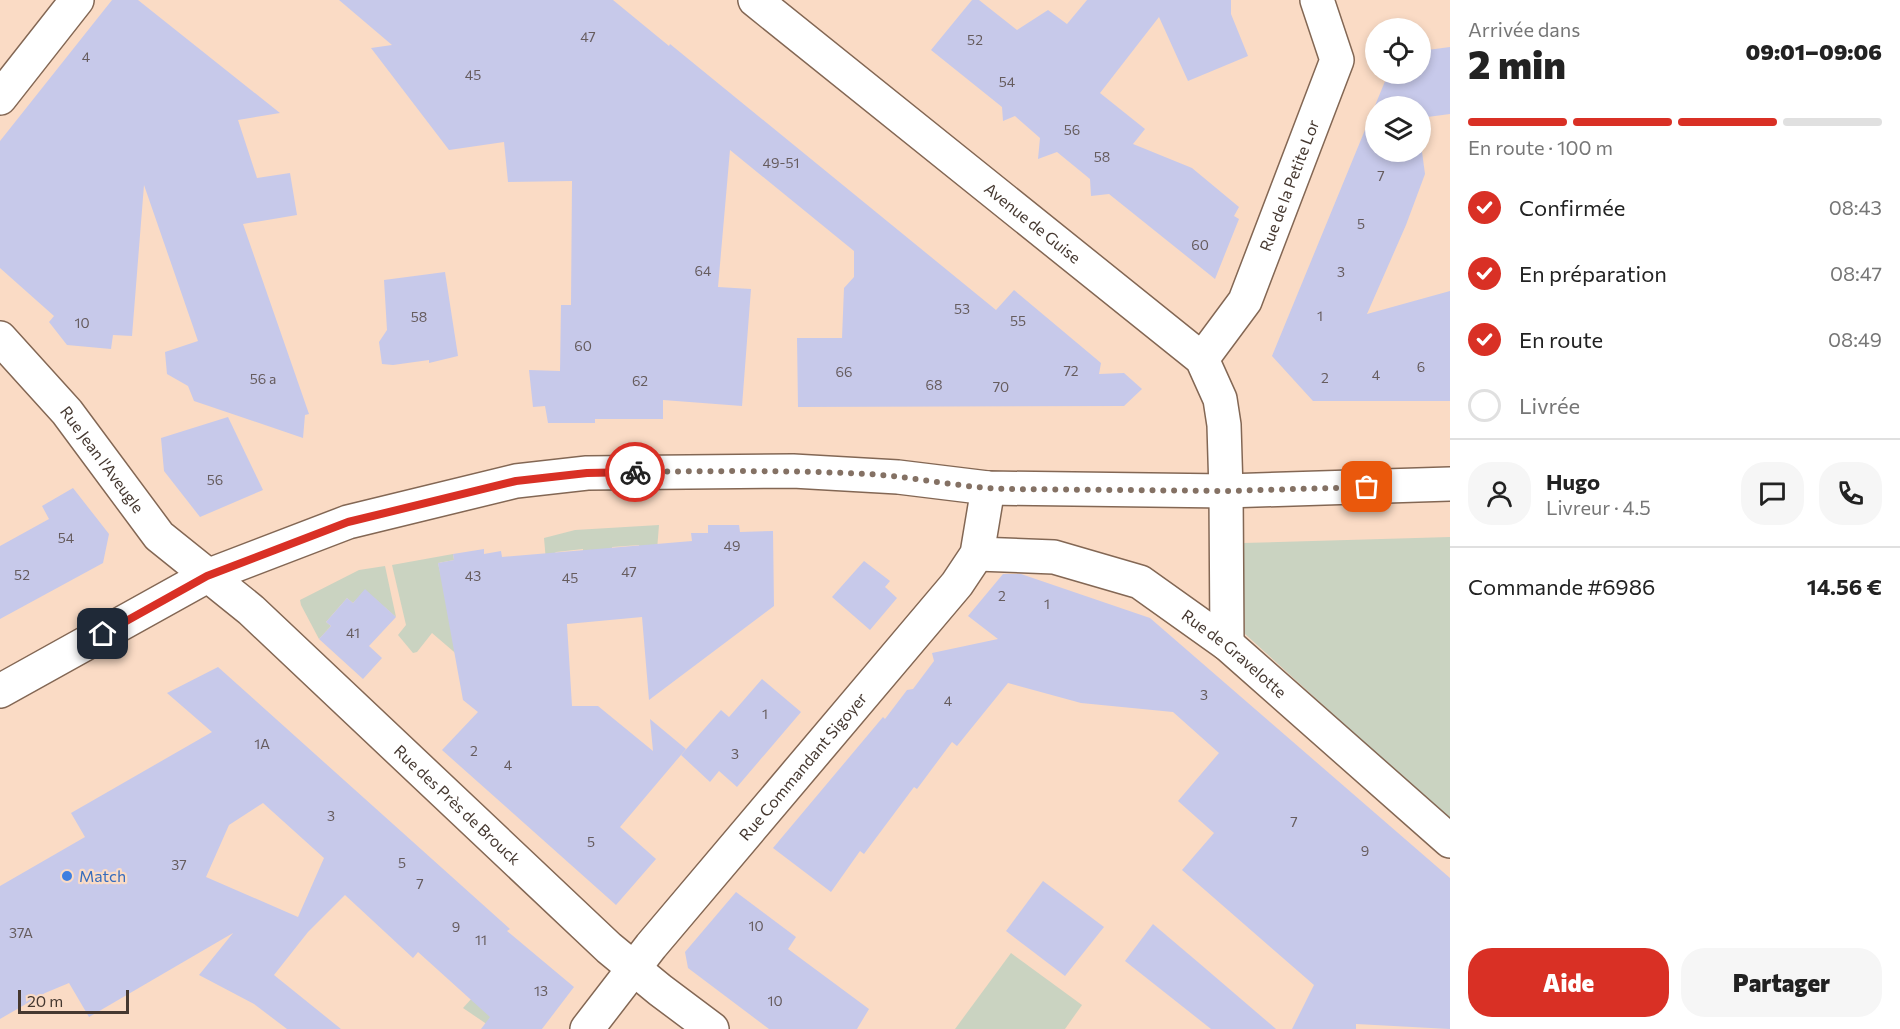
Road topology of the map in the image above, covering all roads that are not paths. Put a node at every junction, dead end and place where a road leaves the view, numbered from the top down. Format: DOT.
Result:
graph roads {
  1 [pos="77,0"];
  2 [pos="755,0"];
  3 [pos="1317,0"];
  4 [pos="0,98"];
  5 [pos="0,338"];
  6 [pos="1202,359"];
  7 [pos="1450,484"];
  8 [pos="988,488"];
  9 [pos="1226,491"];
  10 [pos="977,554"];
  11 [pos="207,576"];
  12 [pos="1227,644"];
  13 [pos="0,691"];
  14 [pos="1450,841"];
  15 [pos="633,968"];
  16 [pos="587,1029"];
  17 [pos="712,1029"];
  1 -- 4 [label="street"];
  2 -- 6 [label="street, Avenue de Guise"];
  3 -- 6 [label="street, Rue de la Petite Lor"];
  5 -- 11 [label="street, Rue Jean l'Aveugle"];
  6 -- 9 [label="street, Avenue de Guise"];
  7 -- 9 [label="street"];
  8 -- 9 [label="street"];
  8 -- 10 [label="street, Rue Commandant Sigoyer"];
  8 -- 11 [label="street"];
  9 -- 12 [label="street, Avenue de Guise"];
  10 -- 12 [label="street, Rue de Gravelotte"];
  10 -- 15 [label="street, Rue Commandant Sigoyer"];
  11 -- 13 [label="street"];
  11 -- 15 [label="street, Rue des Près de Brouck"];
  12 -- 14 [label="street, Rue de Gravelotte"];
  15 -- 16 [label="street, Rue Commandant Sigoyer"];
  15 -- 17 [label="street, Rue des Près de Brouck"];
}
